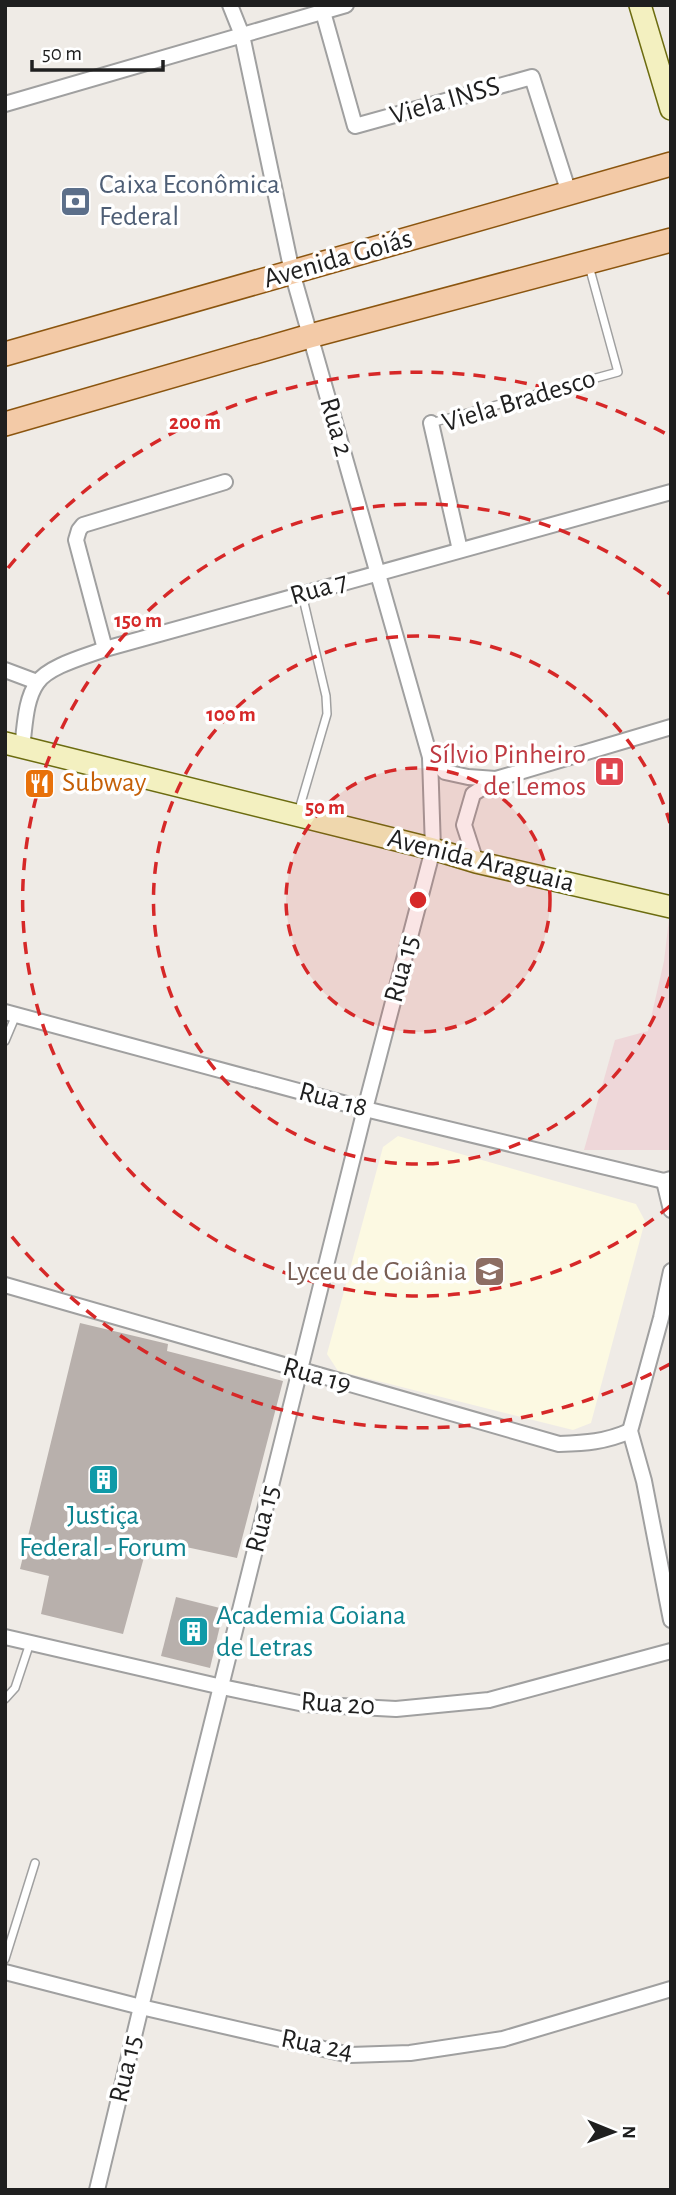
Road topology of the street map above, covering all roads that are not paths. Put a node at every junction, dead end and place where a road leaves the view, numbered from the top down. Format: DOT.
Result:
graph roads {
  1 [pos="230,5"];
  2 [pos="346,5"];
  3 [pos="640,5"];
  4 [pos="323,12"];
  5 [pos="242,35"];
  6 [pos="5,104"];
  7 [pos="671,109"];
  8 [pos="671,163"];
  9 [pos="569,193"];
  10 [pos="671,240"];
  11 [pos="588,262"];
  12 [pos="292,272"];
  13 [pos="310,336"];
  14 [pos="5,354"];
  15 [pos="430,423"];
  16 [pos="5,424"];
  17 [pos="225,482"];
  18 [pos="671,492"];
  19 [pos="460,550"];
  20 [pos="377,573"];
  21 [pos="302,594"];
  22 [pos="105,649"];
  23 [pos="5,670"];
  24 [pos="37,682"];
  25 [pos="671,727"];
  26 [pos="14,745"];
  27 [pos="430,757"];
  28 [pos="496,779"];
  29 [pos="298,816"];
  30 [pos="433,849"];
  31 [pos="476,862"];
  32 [pos="671,907"];
  33 [pos="11,1013"];
  34 [pos="5,1041"];
  35 [pos="365,1109"];
  36 [pos="667,1180"];
  37 [pos="671,1210"];
  38 [pos="671,1271"];
  39 [pos="5,1285"];
  40 [pos="666,1320"];
  41 [pos="299,1371"];
  42 [pos="630,1431"];
  43 [pos="671,1620"];
  44 [pos="5,1637"];
  45 [pos="30,1642"];
  46 [pos="671,1651"];
  47 [pos="222,1687"];
  48 [pos="5,1699"];
  49 [pos="34,1863"];
  50 [pos="5,1959"];
  51 [pos="5,1972"];
  52 [pos="671,1989"];
  53 [pos="141,2007"];
  54 [pos="97,2190"];
  1 -- 5 [label="street, Rua 2"];
  2 -- 4 [label="street"];
  3 -- 7 [label="main road"];
  4 -- 5 [label="street"];
  4 -- 9 [label="street, Viela INSS"];
  5 -- 6 [label="street"];
  5 -- 12 [label="street, Rua 2"];
  8 -- 9 [label="main road, Avenida Goiás"];
  9 -- 12 [label="main road, Avenida Goiás"];
  10 -- 11 [label="main road"];
  11 -- 13 [label="main road"];
  11 -- 15 [label="lane, Viela Bradesco"];
  12 -- 13 [label="street, Rua 2"];
  12 -- 14 [label="main road, Avenida Goiás"];
  13 -- 16 [label="main road"];
  13 -- 20 [label="street, Rua 2"];
  15 -- 19 [label="street, Viela Bradesco"];
  17 -- 22 [label="street"];
  18 -- 19 [label="street, Rua 7"];
  19 -- 20 [label="street, Rua 7"];
  20 -- 21 [label="street, Rua 7"];
  20 -- 27 [label="street, Rua 2"];
  21 -- 22 [label="street, Rua 7"];
  21 -- 29 [label="lane"];
  22 -- 24 [label="street, Rua 7"];
  23 -- 24 [label="street"];
  24 -- 26 [label="street"];
  25 -- 28 [label="street"];
  26 -- 29 [label="main road, Avenida Araguaia"];
  27 -- 28 [label="street"];
  27 -- 30 [label="street, Rua 2"];
  28 -- 31 [label="street"];
  29 -- 30 [label="main road, Avenida Araguaia"];
  30 -- 31 [label="main road, Avenida Araguaia"];
  30 -- 35 [label="street, Rua 15"];
  31 -- 32 [label="main road, Avenida Araguaia"];
  33 -- 34 [label="lane"];
  33 -- 35 [label="street, Rua 18"];
  35 -- 36 [label="street, Rua 18"];
  35 -- 41 [label="street, Rua 15"];
  36 -- 37 [label="street"];
  38 -- 40 [label="street"];
  39 -- 41 [label="street, Rua 19"];
  40 -- 42 [label="street"];
  41 -- 42 [label="street, Rua 19"];
  41 -- 47 [label="street, Rua 15"];
  42 -- 43 [label="street"];
  44 -- 45 [label="street, Rua 20"];
  45 -- 47 [label="street, Rua 20"];
  45 -- 48 [label="lane"];
  46 -- 47 [label="street, Rua 20"];
  47 -- 53 [label="street, Rua 15"];
  49 -- 50 [label="lane"];
  51 -- 53 [label="street, Rua 24"];
  52 -- 53 [label="street, Rua 24"];
  53 -- 54 [label="street, Rua 15"];
}
